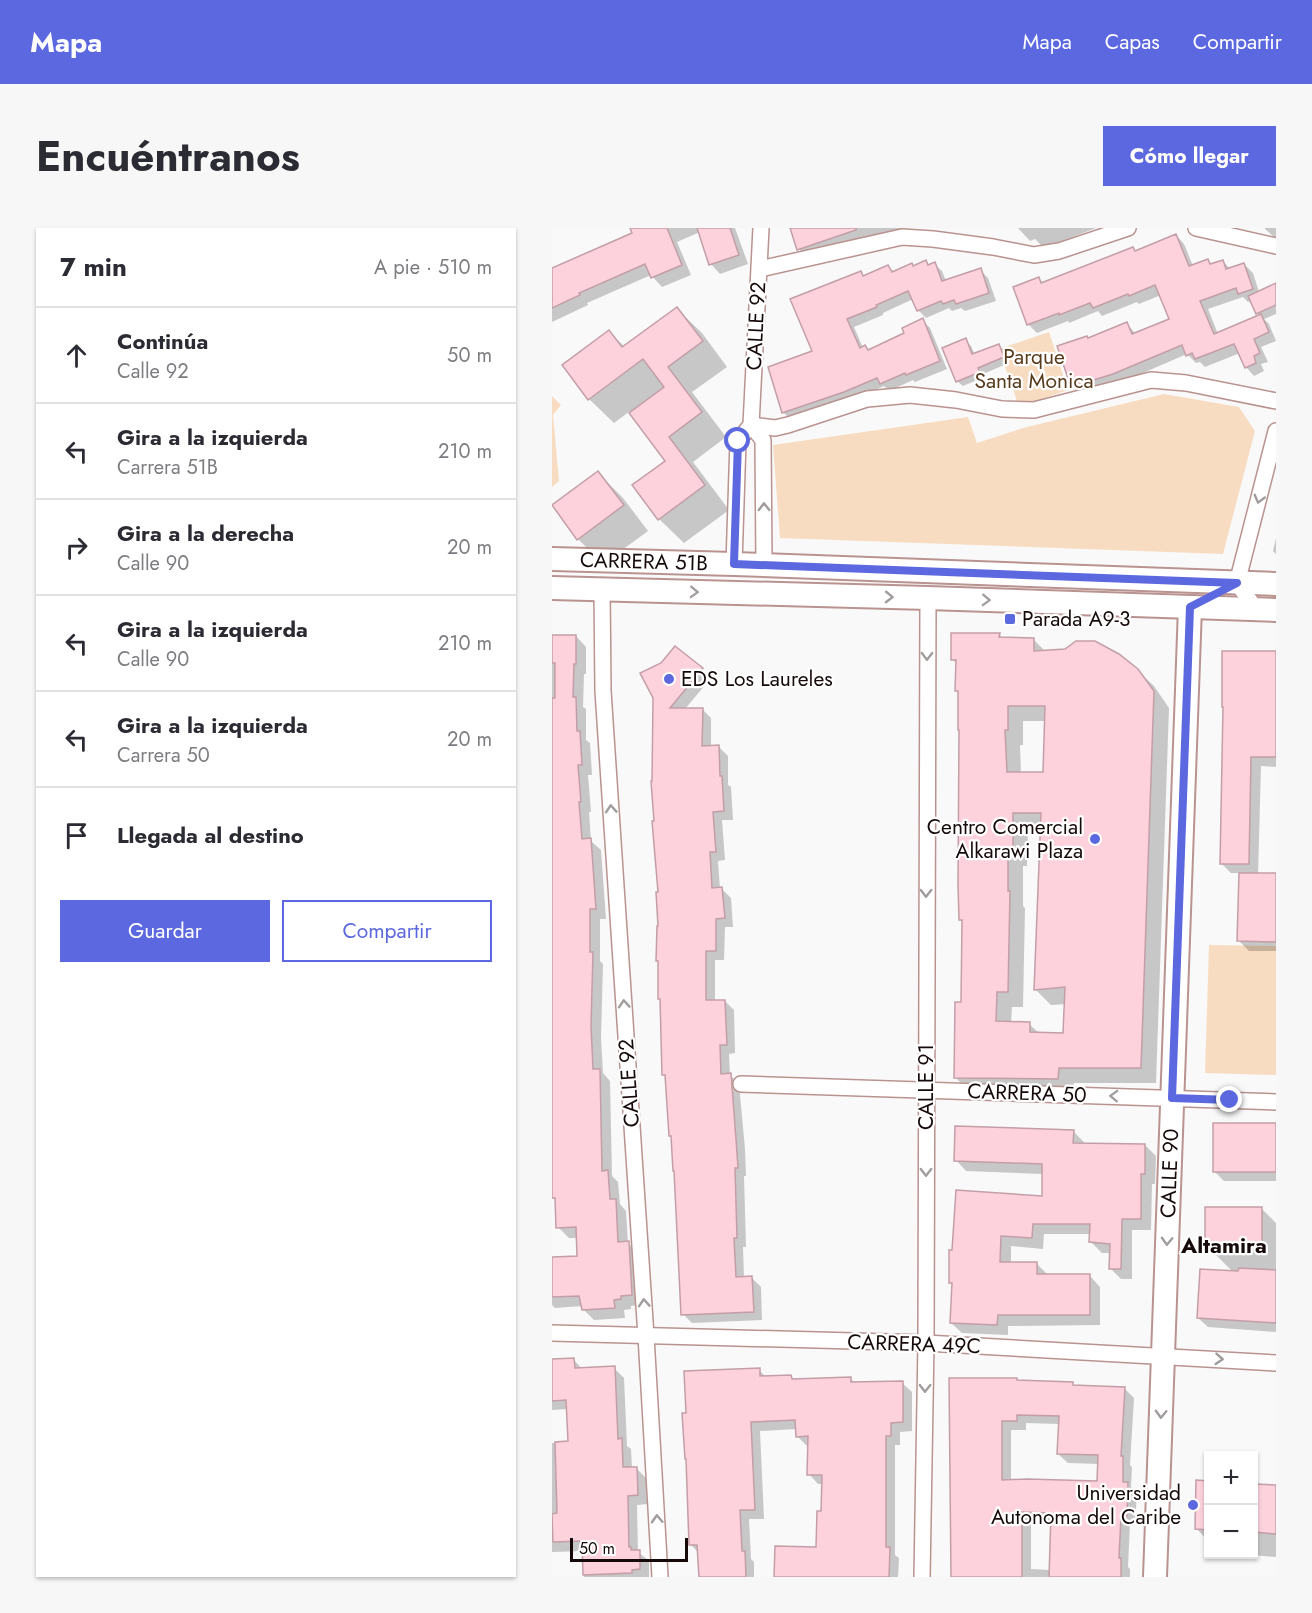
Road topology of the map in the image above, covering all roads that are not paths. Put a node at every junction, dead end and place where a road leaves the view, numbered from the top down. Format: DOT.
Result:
graph roads {
  1 [pos="761,228"];
  2 [pos="1128,228"];
  3 [pos="1196,228"];
  4 [pos="1276,246"];
  5 [pos="760,269"];
  6 [pos="1276,400"];
  7 [pos="751,425"];
  8 [pos="1276,431"];
  9 [pos="552,559"];
  10 [pos="734,564"];
  11 [pos="764,565"];
  12 [pos="1237,583"];
  13 [pos="1276,584"];
  14 [pos="552,588"];
  15 [pos="602,589"];
  16 [pos="928,598"];
  17 [pos="1190,607"];
  18 [pos="1266,609"];
  19 [pos="741,1084"];
  20 [pos="926,1090"];
  21 [pos="1172,1098"];
  22 [pos="1276,1101"];
  23 [pos="552,1333"];
  24 [pos="646,1336"];
  25 [pos="926,1343"];
  26 [pos="1163,1356"];
  27 [pos="1276,1363"];
  28 [pos="660,1577"];
  29 [pos="922,1577"];
  30 [pos="1155,1577"];
  1 -- 5 [label="street, CALLE 92"];
  2 -- 5 [label="street"];
  3 -- 4 [label="street"];
  5 -- 7 [label="street, CALLE 92"];
  6 -- 7 [label="street"];
  7 -- 10 [label="street, CALLE 92"];
  11 -- 7 [label="street, CALLE 92, one-way"];
  8 -- 12 [label="street, one-way"];
  9 -- 10 [label="main road, CARRERA 51B"];
  10 -- 11 [label="main road, CARRERA 51B"];
  11 -- 12 [label="main road, CARRERA 51B"];
  12 -- 13 [label="main road, CARRERA 51B"];
  12 -- 17 [label="main road"];
  12 -- 18 [label="street"];
  14 -- 15 [label="main road, CARRERA 51B"];
  15 -- 16 [label="main road, CARRERA 51B, one-way"];
  24 -- 15 [label="street, CALLE 92, one-way"];
  16 -- 17 [label="main road, CARRERA 51B, one-way"];
  16 -- 20 [label="street, CALLE 91, one-way"];
  17 -- 18 [label="main road, CARRERA 51B"];
  17 -- 21 [label="main road, CALLE 90"];
  19 -- 20 [label="street, CARRERA 50"];
  21 -- 20 [label="street, CARRERA 50, one-way"];
  20 -- 25 [label="street, CALLE 91, one-way"];
  21 -- 22 [label="street, CARRERA 50"];
  21 -- 26 [label="main road, CALLE 90, one-way"];
  23 -- 24 [label="street, CARRERA 49C"];
  24 -- 25 [label="street, CARRERA 49C"];
  28 -- 24 [label="street, CALLE 92, one-way"];
  25 -- 26 [label="street, CARRERA 49C"];
  25 -- 29 [label="street, CALLE 91, one-way"];
  26 -- 27 [label="street, CARRERA 49C, one-way"];
  26 -- 30 [label="main road, CALLE 90, one-way"];
}
